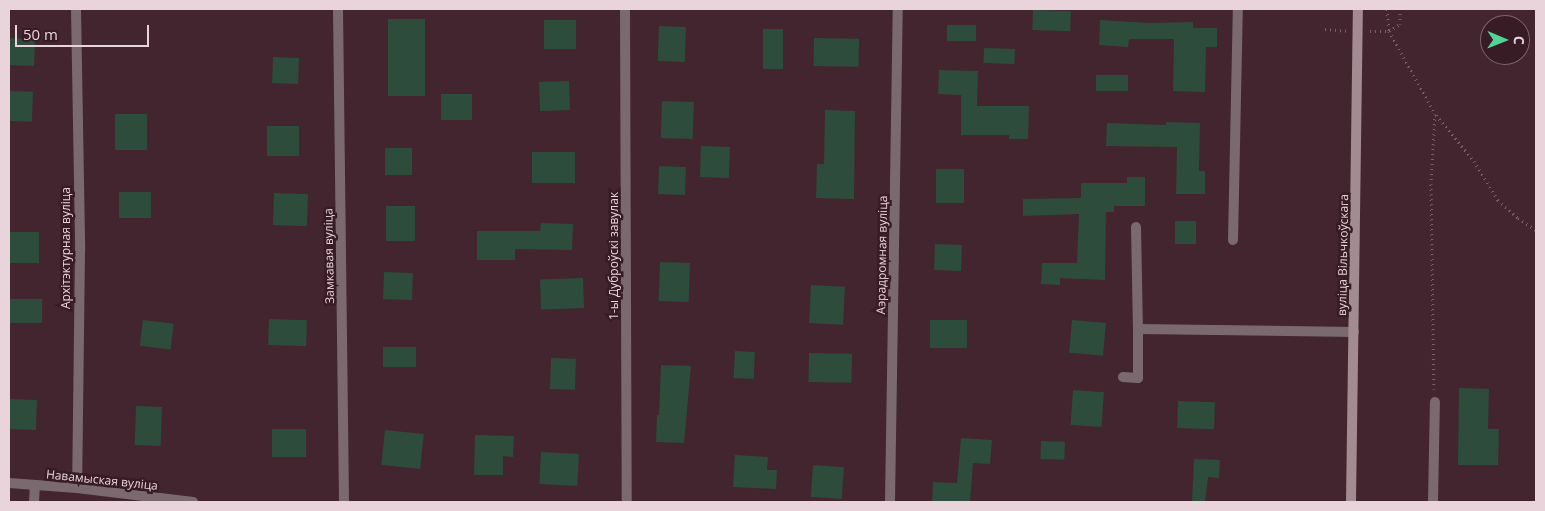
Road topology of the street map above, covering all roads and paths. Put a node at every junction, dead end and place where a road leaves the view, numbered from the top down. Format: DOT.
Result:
graph roads {
  1 [pos="76,9"];
  2 [pos="338,9"];
  3 [pos="626,9"];
  4 [pos="898,9"];
  5 [pos="1238,9"];
  6 [pos="1358,9"];
  7 [pos="1387,9"];
  8 [pos="1435,114"];
  9 [pos="1136,226"];
  10 [pos="1536,230"];
  11 [pos="1233,240"];
  12 [pos="1138,330"];
  13 [pos="1354,332"];
  14 [pos="1123,377"];
  15 [pos="1435,402"];
  16 [pos="9,483"];
  17 [pos="35,485"];
  18 [pos="77,488"];
  19 [pos="34,502"];
  20 [pos="193,502"];
  21 [pos="344,502"];
  22 [pos="627,502"];
  23 [pos="890,502"];
  24 [pos="1351,502"];
  25 [pos="1433,502"];
  1 -- 18 [label="street, Архітэктурная вуліца"];
  2 -- 21 [label="street, Замкавая вуліца"];
  3 -- 22 [label="street, 1-ы Дуброўскі завулак"];
  4 -- 23 [label="street, Аэрадромная вуліца"];
  5 -- 11 [label="street"];
  6 -- 13 [label="main road, вуліца Вільчкоўскага"];
  7 -- 8 [label="path"];
  8 -- 10 [label="path"];
  8 -- 15 [label="path"];
  9 -- 12 [label="street"];
  12 -- 13 [label="street"];
  12 -- 14 [label="street"];
  13 -- 24 [label="main road, вуліца Вільчкоўскага"];
  15 -- 25 [label="street"];
  16 -- 17 [label="street, Навамыская вуліца"];
  17 -- 18 [label="street, Навамыская вуліца"];
  17 -- 19 [label="street"];
  18 -- 20 [label="street, Навамыская вуліца"];
}
